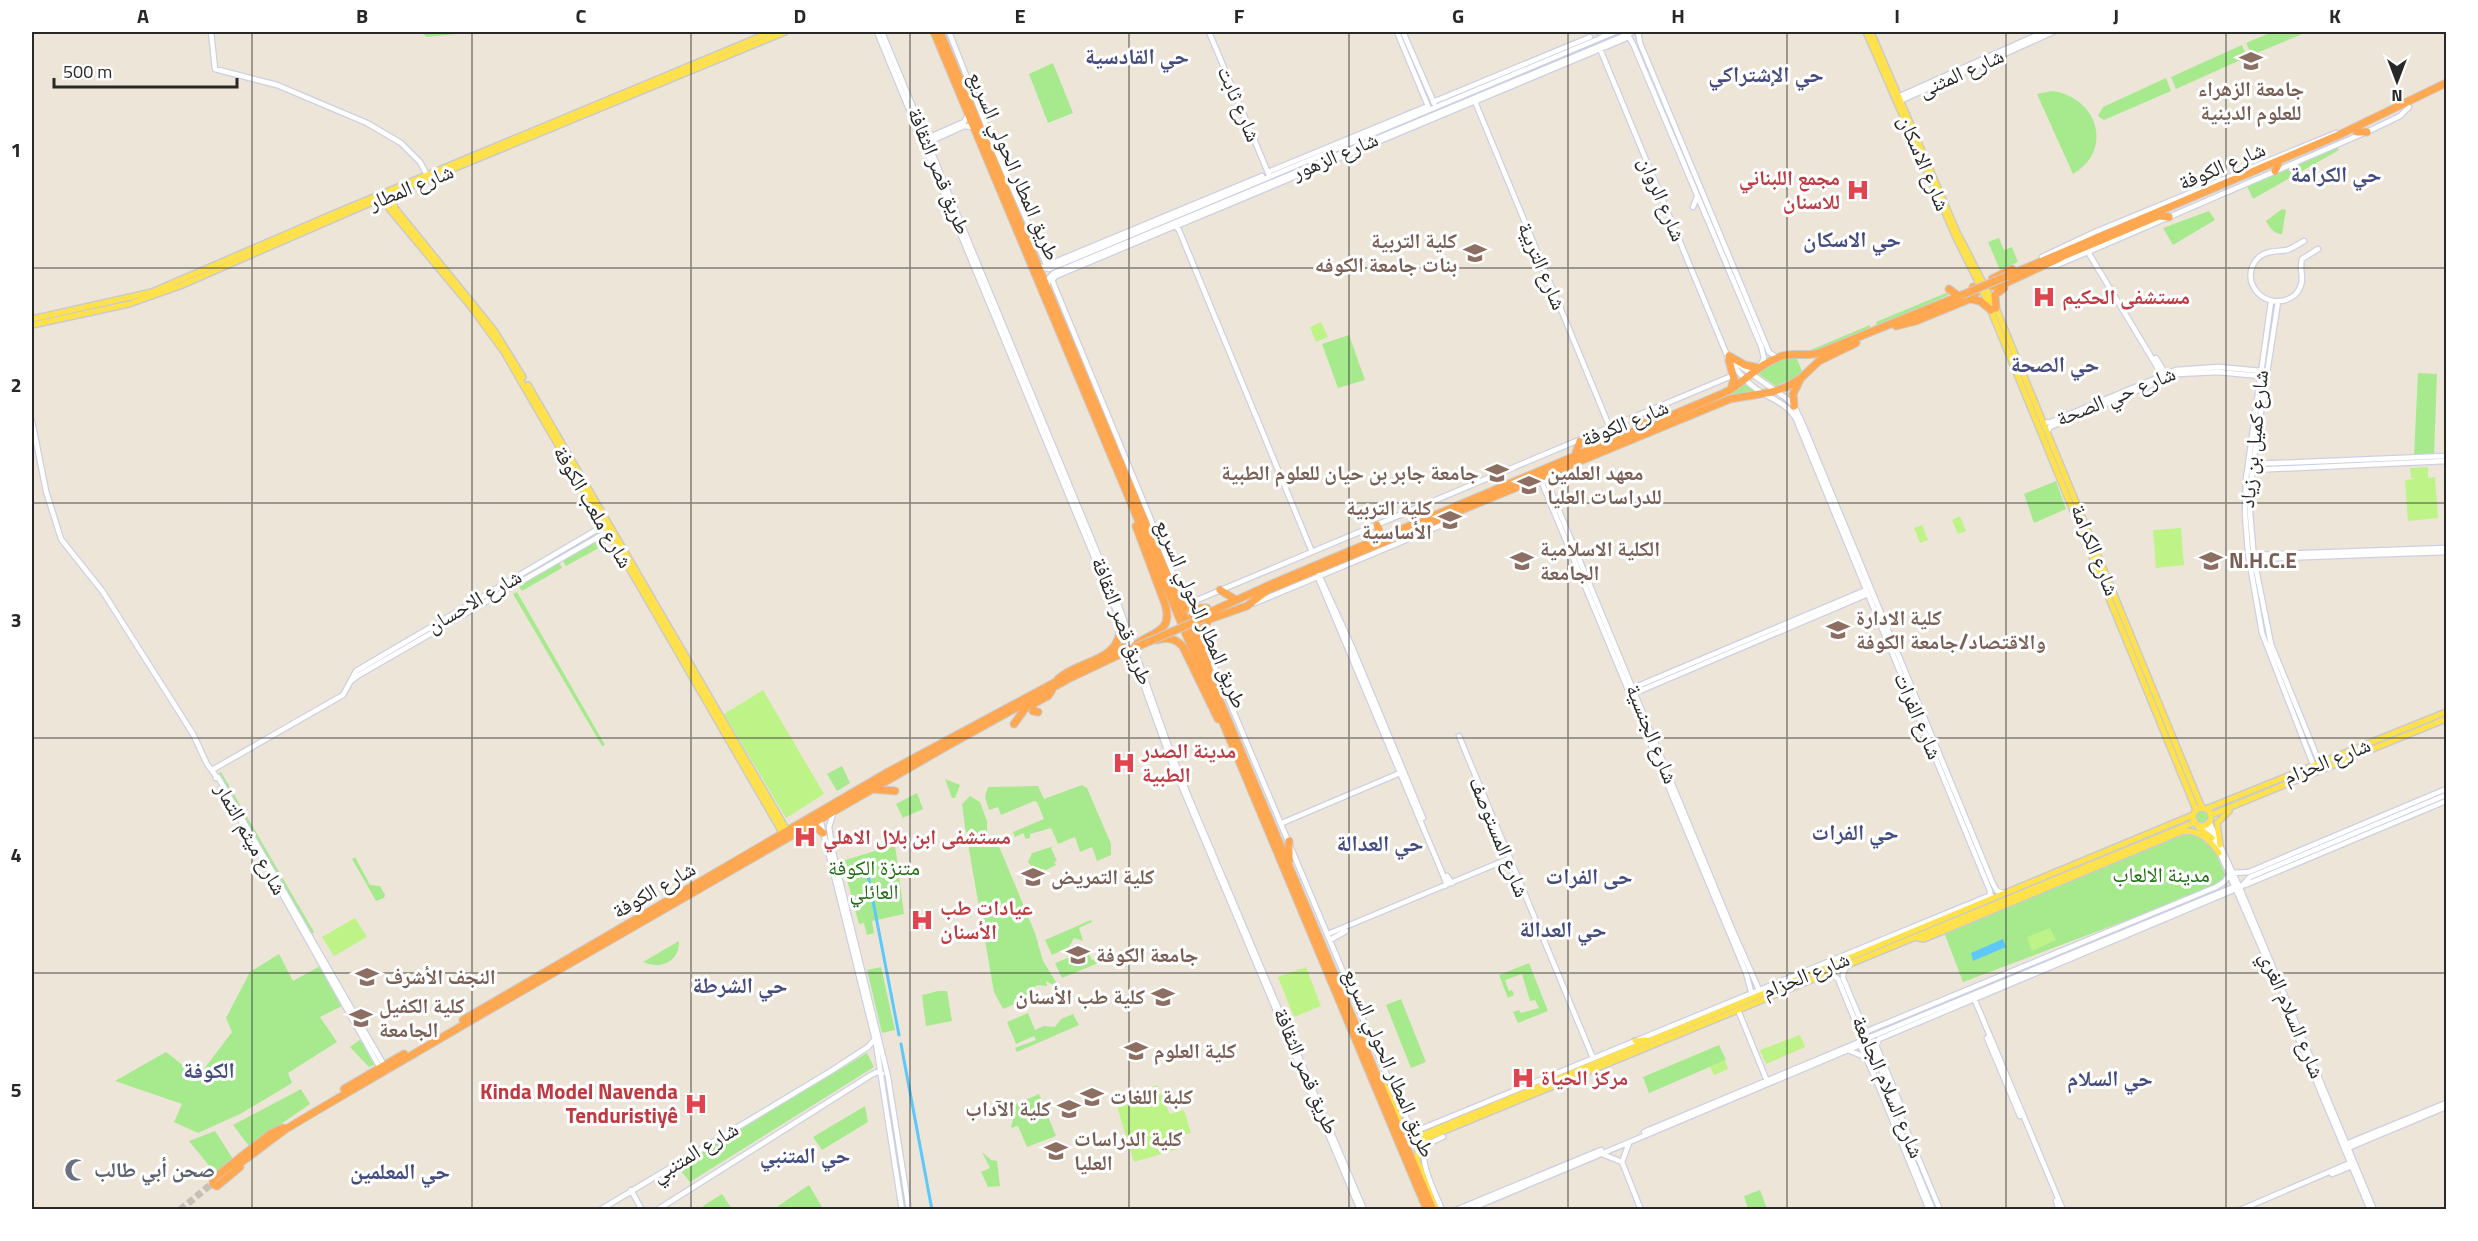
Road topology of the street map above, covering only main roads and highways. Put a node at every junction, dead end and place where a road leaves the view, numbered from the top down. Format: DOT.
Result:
graph roads {
  1 [pos="771,32"];
  2 [pos="785,32"];
  3 [pos="934,32"];
  4 [pos="945,32"];
  5 [pos="1866,32"];
  6 [pos="1871,32"];
  7 [pos="2446,83"];
  8 [pos="2446,87"];
  9 [pos="2408,105"];
  10 [pos="1913,114"];
  11 [pos="1912,124"];
  12 [pos="971,125"];
  13 [pos="2357,132"];
  14 [pos="2367,132"];
  15 [pos="983,142"];
  16 [pos="1921,146"];
  17 [pos="1928,150"];
  18 [pos="461,164"];
  19 [pos="2277,164"];
  20 [pos="1921,169"];
  21 [pos="1927,172"];
  22 [pos="394,193"];
  23 [pos="375,201"];
  24 [pos="2170,201"];
  25 [pos="2164,208"];
  26 [pos="1022,209"];
  27 [pos="2160,216"];
  28 [pos="1018,217"];
  29 [pos="2169,217"];
  30 [pos="401,219"];
  31 [pos="320,222"];
  32 [pos="1955,231"];
  33 [pos="1959,239"];
  34 [pos="2061,255"];
  35 [pos="2031,273"];
  36 [pos="1979,284"];
  37 [pos="1986,293"];
  38 [pos="1960,295"];
  39 [pos="1993,309"];
  40 [pos="90,310"];
  41 [pos="32,319"];
  42 [pos="1871,322"];
  43 [pos="32,325"];
  44 [pos="1895,325"];
  45 [pos="1874,331"];
  46 [pos="1796,355"];
  47 [pos="2012,355"];
  48 [pos="1760,367"];
  49 [pos="1803,375"];
  50 [pos="1731,389"];
  51 [pos="1794,406"];
  52 [pos="1632,419"];
  53 [pos="1649,424"];
  54 [pos="556,439"];
  55 [pos="1580,441"];
  56 [pos="1112,451"];
  57 [pos="1575,456"];
  58 [pos="1117,463"];
  59 [pos="1534,477"];
  60 [pos="2073,504"];
  61 [pos="1132,506"];
  62 [pos="1377,525"];
  63 [pos="1381,537"];
  64 [pos="1168,578"];
  65 [pos="1267,588"];
  66 [pos="1220,591"];
  67 [pos="1233,598"];
  68 [pos="654,608"];
  69 [pos="1206,617"];
  70 [pos="1121,624"];
  71 [pos="1135,646"];
  72 [pos="1110,651"];
  73 [pos="1129,654"];
  74 [pos="1104,661"];
  75 [pos="1210,679"];
  76 [pos="1059,682"];
  77 [pos="1034,698"];
  78 [pos="1038,712"];
  79 [pos="2446,712"];
  80 [pos="2446,719"];
  81 [pos="1014,724"];
  82 [pos="1225,728"];
  83 [pos="2403,734"];
  84 [pos="2392,738"];
  85 [pos="907,762"];
  86 [pos="892,770"];
  87 [pos="2286,778"];
  88 [pos="2281,787"];
  89 [pos="872,789"];
  90 [pos="895,791"];
  91 [pos="2195,801"];
  92 [pos="2218,805"];
  93 [pos="2237,805"];
  94 [pos="831,807"];
  95 [pos="2196,814"];
  96 [pos="2208,821"];
  97 [pos="809,827"];
  98 [pos="797,830"];
  99 [pos="2170,832"];
  100 [pos="785,833"];
  101 [pos="826,838"];
  102 [pos="2212,838"];
  103 [pos="1289,841"];
  104 [pos="2220,845"];
  105 [pos="2128,852"];
  106 [pos="2219,853"];
  107 [pos="2078,867"];
  108 [pos="1291,869"];
  109 [pos="2068,871"];
  110 [pos="2035,890"];
  111 [pos="1986,902"];
  112 [pos="1974,909"];
  113 [pos="648,913"];
  114 [pos="644,921"];
  115 [pos="629,927"];
  116 [pos="1916,938"];
  117 [pos="1317,942"];
  118 [pos="1321,949"];
  119 [pos="491,1006"];
  120 [pos="1704,1021"];
  121 [pos="1694,1025"];
  122 [pos="1650,1040"];
  123 [pos="1635,1041"];
  124 [pos="1370,1061"];
  125 [pos="1572,1075"];
  126 [pos="368,1078"];
  127 [pos="1562,1079"];
  128 [pos="285,1128"];
  129 [pos="234,1166"];
  130 [pos="1426,1209"];
  131 [pos="1435,1209"];
  1 -- 18 [label="main road, شارع المطار"];
  2 -- 18 [label="main road, شارع المطار"];
  3 -- 12 [label="highway, طريق المطار الحولي السريع"];
  4 -- 12 [label="highway, طريق المطار الحولي السريع"];
  5 -- 21 [label="main road, شارع الاسكان"];
  6 -- 11 [label="main road, شارع الاسكان"];
  7 -- 9 [label="highway, شارع الكوفة"];
  8 -- 9 [label="highway, شارع الكوفة"];
  9 -- 13 [label="highway, شارع الكوفة"];
  9 -- 19 [label="highway, شارع الكوفة"];
  10 -- 11 [label="main road"];
  11 -- 16 [label="main road, شارع الاسكان"];
  12 -- 15 [label="highway, طريق المطار الحولي السريع"];
  13 -- 14 [label="highway"];
  13 -- 19 [label="highway, شارع الكوفة"];
  15 -- 28 [label="highway, طريق المطار الحولي السريع"];
  15 -- 56 [label="highway, طريق المطار الحولي السريع"];
  16 -- 17 [label="main road"];
  16 -- 32 [label="main road, شارع الاسكان"];
  18 -- 22 [label="main road, شارع المطار"];
  18 -- 31 [label="main road, شارع المطار"];
  19 -- 25 [label="highway, شارع الكوفة"];
  19 -- 27 [label="highway, شارع الكوفة"];
  20 -- 21 [label="main road"];
  21 -- 32 [label="main road, شارع الاسكان"];
  22 -- 23 [label="main road, شارع المطار"];
  22 -- 30 [label="main road, شارع ملعب الكوفة"];
  23 -- 30 [label="main road, شارع ملعب الكوفة"];
  23 -- 31 [label="main road, شارع المطار"];
  24 -- 25 [label="highway"];
  25 -- 34 [label="highway, شارع الكوفة"];
  26 -- 28 [label="highway"];
  27 -- 29 [label="highway"];
  27 -- 34 [label="highway, شارع الكوفة"];
  28 -- 56 [label="highway, طريق المطار الحولي السريع"];
  30 -- 54 [label="main road, شارع ملعب الكوفة"];
  31 -- 40 [label="main road, شارع المطار"];
  32 -- 33 [label="main road, شارع الاسكان"];
  33 -- 36 [label="main road, شارع الاسكان"];
  33 -- 36 [label="main road, شارع الاسكان"];
  34 -- 35 [label="highway"];
  34 -- 35 [label="highway"];
  34 -- 38 [label="highway, شارع الكوفة, bridge"];
  35 -- 39 [label="highway"];
  36 -- 37 [label="main road, شارع الاسكان"];
  36 -- 38 [label="highway"];
  36 -- 38 [label="highway"];
  37 -- 39 [label="main road, شارع الكرامة"];
  38 -- 39 [label="highway"];
  38 -- 44 [label="highway"];
  39 -- 47 [label="main road, شارع الكرامة"];
  40 -- 41 [label="main road, شارع المطار"];
  40 -- 43 [label="main road, شارع المطار"];
  42 -- 45 [label="highway"];
  44 -- 45 [label="highway"];
  44 -- 49 [label="highway"];
  45 -- 46 [label="highway"];
  46 -- 48 [label="highway, شارع الكوفة"];
  46 -- 49 [label="highway"];
  47 -- 60 [label="main road, شارع الكرامة"];
  47 -- 60 [label="main road, شارع الكرامة"];
  48 -- 50 [label="highway, شارع الكوفة"];
  48 -- 50 [label="highway"];
  49 -- 51 [label="highway"];
  49 -- 59 [label="highway, شارع الكوفة"];
  50 -- 53 [label="highway, شارع الكوفة"];
  52 -- 53 [label="highway"];
  53 -- 57 [label="highway, شارع الكوفة"];
  54 -- 68 [label="main road, شارع ملعب الكوفة"];
  54 -- 68 [label="main road, شارع ملعب الكوفة"];
  55 -- 57 [label="highway"];
  56 -- 58 [label="highway, طريق المطار الحولي السريع"];
  57 -- 59 [label="highway, شارع الكوفة"];
  58 -- 61 [label="highway, طريق المطار الحولي السريع"];
  58 -- 64 [label="highway, طريق المطار الحولي السريع"];
  59 -- 63 [label="highway, شارع الكوفة"];
  59 -- 65 [label="highway, شارع الكوفة"];
  60 -- 91 [label="main road, شارع الكرامة"];
  61 -- 71 [label="highway, bridge"];
  61 -- 82 [label="highway, طريق المطار الحولي السريع"];
  62 -- 63 [label="highway"];
  63 -- 65 [label="highway, شارع الكوفة"];
  64 -- 69 [label="highway"];
  64 -- 75 [label="highway, طريق المطار الحولي السريع"];
  65 -- 67 [label="highway"];
  65 -- 69 [label="highway, شارع الكوفة"];
  65 -- 69 [label="highway"];
  66 -- 67 [label="highway"];
  67 -- 69 [label="highway"];
  68 -- 100 [label="main road, شارع ملعب الكوفة"];
  69 -- 71 [label="highway, bridge"];
  69 -- 71 [label="highway, bridge"];
  69 -- 75 [label="highway"];
  70 -- 72 [label="highway"];
  71 -- 73 [label="highway, bridge"];
  71 -- 74 [label="highway"];
  71 -- 82 [label="highway, bridge"];
  72 -- 73 [label="highway"];
  72 -- 76 [label="highway"];
  73 -- 74 [label="highway"];
  73 -- 76 [label="highway"];
  74 -- 76 [label="highway, شارع الكوفة"];
  75 -- 108 [label="highway, طريق المطار الحولي السريع"];
  76 -- 77 [label="highway, شارع الكوفة"];
  76 -- 78 [label="highway"];
  76 -- 85 [label="highway, شارع الكوفة"];
  77 -- 81 [label="highway"];
  77 -- 85 [label="highway, شارع الكوفة"];
  79 -- 83 [label="main road, شارع الحزام"];
  80 -- 83 [label="main road, شارع الحزام"];
  82 -- 117 [label="highway, طريق المطار الحولي السريع"];
  83 -- 84 [label="main road, شارع الحزام"];
  84 -- 87 [label="main road, شارع الحزام"];
  84 -- 88 [label="main road, شارع الحزام"];
  85 -- 86 [label="highway, شارع الكوفة"];
  86 -- 89 [label="highway, شارع الكوفة"];
  86 -- 94 [label="highway, شارع الكوفة"];
  87 -- 88 [label="main road"];
  87 -- 92 [label="main road, شارع الحزام"];
  88 -- 93 [label="main road, شارع الحزام"];
  89 -- 90 [label="highway"];
  89 -- 94 [label="highway, شارع الكوفة"];
  91 -- 92 [label="main road"];
  91 -- 95 [label="main road, شارع الكرامة"];
  91 -- 95 [label="main road"];
  92 -- 95 [label="main road, شارع الحزام"];
  93 -- 96 [label="main road, شارع الحزام"];
  93 -- 104 [label="main road"];
  94 -- 97 [label="highway, شارع الكوفة"];
  94 -- 98 [label="highway, شارع الكوفة"];
  95 -- 96 [label="main road, شارع الكرامة"];
  95 -- 96 [label="main road"];
  95 -- 99 [label="main road, شارع الحزام"];
  95 -- 107 [label="main road, شارع الحزام"];
  97 -- 98 [label="highway, شارع الكوفة"];
  97 -- 101 [label="highway"];
  98 -- 100 [label="highway, شارع الكوفة"];
  98 -- 114 [label="highway, شارع الكوفة"];
  99 -- 102 [label="main road"];
  99 -- 105 [label="main road, شارع الحزام"];
  100 -- 113 [label="highway, شارع الكوفة"];
  103 -- 108 [label="highway"];
  105 -- 106 [label="main road"];
  105 -- 107 [label="main road, شارع الحزام"];
  105 -- 110 [label="main road"];
  107 -- 109 [label="main road, شارع الحزام"];
  108 -- 117 [label="highway, طريق المطار الحولي السريع"];
  109 -- 110 [label="main road, شارع الحزام"];
  109 -- 111 [label="main road, شارع الحزام"];
  110 -- 111 [label="main road, شارع الحزام"];
  110 -- 116 [label="main road"];
  111 -- 112 [label="main road, شارع الحزام"];
  112 -- 116 [label="main road, شارع الحزام"];
  112 -- 120 [label="main road, شارع الحزام"];
  113 -- 114 [label="highway"];
  113 -- 115 [label="highway, شارع الكوفة"];
  114 -- 115 [label="highway, شارع الكوفة"];
  115 -- 119 [label="highway, شارع الكوفة"];
  116 -- 120 [label="main road, شارع الحزام"];
  117 -- 118 [label="highway, طريق المطار الحولي السريع"];
  118 -- 124 [label="highway, طريق المطار الحولي السريع"];
  118 -- 130 [label="highway, طريق المطار الحولي السريع"];
  119 -- 126 [label="highway, شارع الكوفة"];
  119 -- 126 [label="highway, شارع الكوفة"];
  120 -- 121 [label="main road, شارع الحزام"];
  121 -- 122 [label="main road, شارع الحزام"];
  121 -- 125 [label="main road, شارع الحزام"];
  122 -- 123 [label="main road"];
  122 -- 125 [label="main road, شارع الحزام"];
  124 -- 127 [label="main road, شارع الحزام"];
  124 -- 131 [label="highway, طريق المطار الحولي السريع"];
  125 -- 127 [label="main road, شارع الحزام"];
  126 -- 128 [label="highway, شارع الكوفة"];
  127 -- 131 [label="main road, شارع الحزام"];
  128 -- 128 [label="highway"];
  128 -- 129 [label="highway, شارع الكوفة"];
}
